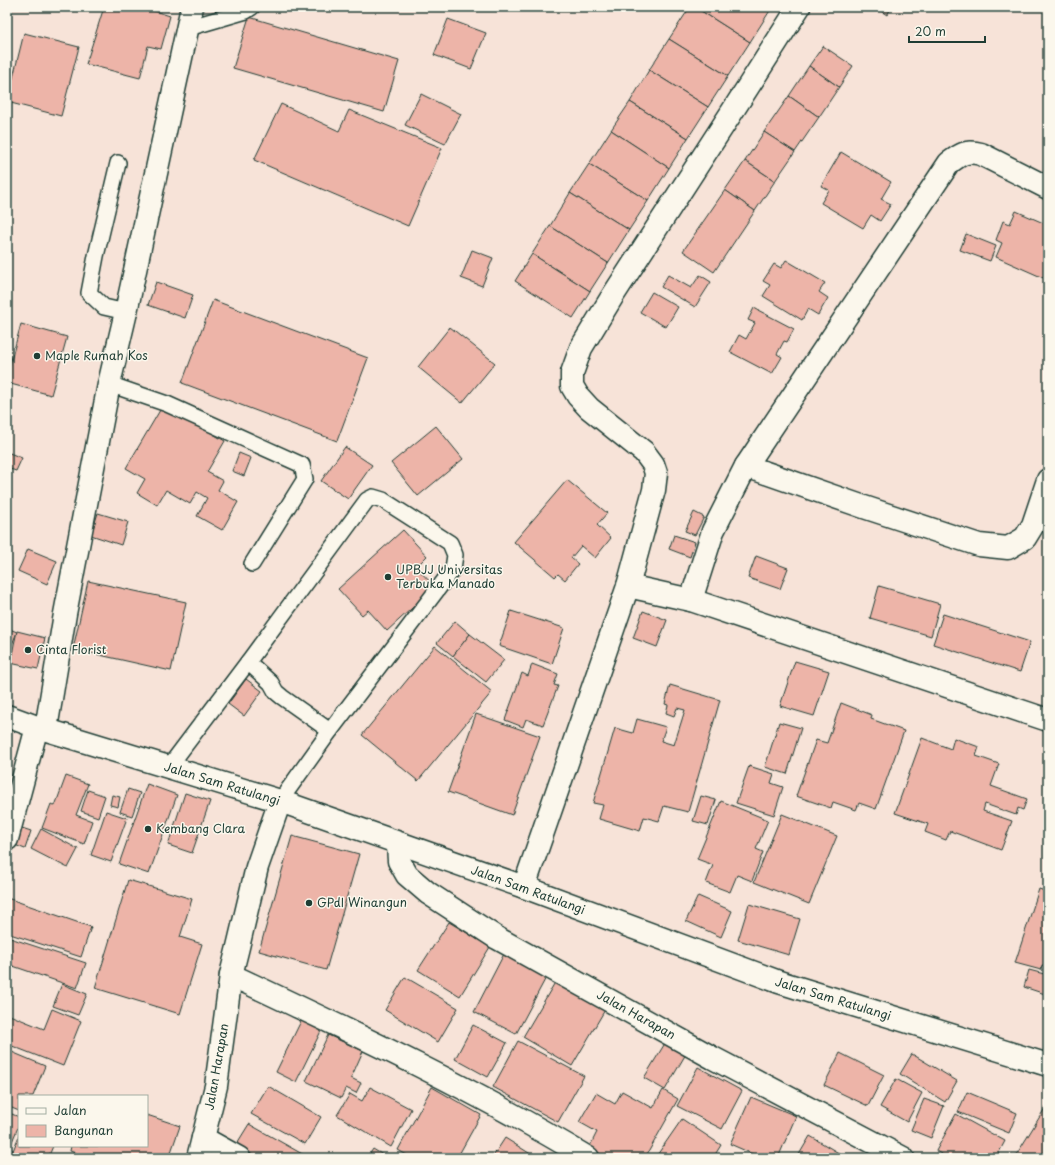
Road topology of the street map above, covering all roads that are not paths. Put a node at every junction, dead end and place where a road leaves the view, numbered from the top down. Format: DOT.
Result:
graph roads {
  1 [pos="252,7"];
  2 [pos="800,7"];
  3 [pos="191,12"];
  4 [pos="118,163"];
  5 [pos="1048,188"];
  6 [pos="126,312"];
  7 [pos="108,384"];
  8 [pos="746,466"];
  9 [pos="1048,480"];
  10 [pos="252,564"];
  11 [pos="628,586"];
  12 [pos="691,600"];
  13 [pos="248,662"];
  14 [pos="7,716"];
  15 [pos="1048,720"];
  16 [pos="42,728"];
  17 [pos="330,731"];
  18 [pos="168,768"];
  19 [pos="280,801"];
  20 [pos="7,839"];
  21 [pos="398,844"];
  22 [pos="524,887"];
  23 [pos="231,975"];
  24 [pos="1048,1065"];
  25 [pos="200,1148"];
  26 [pos="239,1158"];
  27 [pos="588,1158"];
  28 [pos="903,1158"];
  1 -- 3 [label="lane"];
  2 -- 11 [label="main road"];
  3 -- 6 [label="main road"];
  4 -- 6 [label="lane"];
  5 -- 8 [label="main road"];
  6 -- 7 [label="main road"];
  7 -- 10 [label="lane"];
  7 -- 16 [label="main road"];
  8 -- 9 [label="main road"];
  8 -- 12 [label="main road"];
  11 -- 12 [label="main road"];
  11 -- 22 [label="main road"];
  12 -- 15 [label="main road"];
  13 -- 17 [label="lane"];
  13 -- 17 [label="lane"];
  13 -- 18 [label="lane"];
  14 -- 16 [label="main road, Jalan Sam Ratulangi"];
  16 -- 18 [label="main road, Jalan Sam Ratulangi"];
  16 -- 20 [label="main road"];
  17 -- 19 [label="lane"];
  18 -- 19 [label="main road, Jalan Sam Ratulangi"];
  19 -- 21 [label="main road, Jalan Sam Ratulangi"];
  19 -- 23 [label="main road, Jalan Harapan"];
  21 -- 22 [label="main road, Jalan Sam Ratulangi"];
  21 -- 28 [label="main road, Jalan Harapan"];
  22 -- 24 [label="main road, Jalan Sam Ratulangi"];
  23 -- 25 [label="main road, Jalan Harapan"];
  23 -- 27 [label="main road"];
  25 -- 26 [label="main road"];
}
